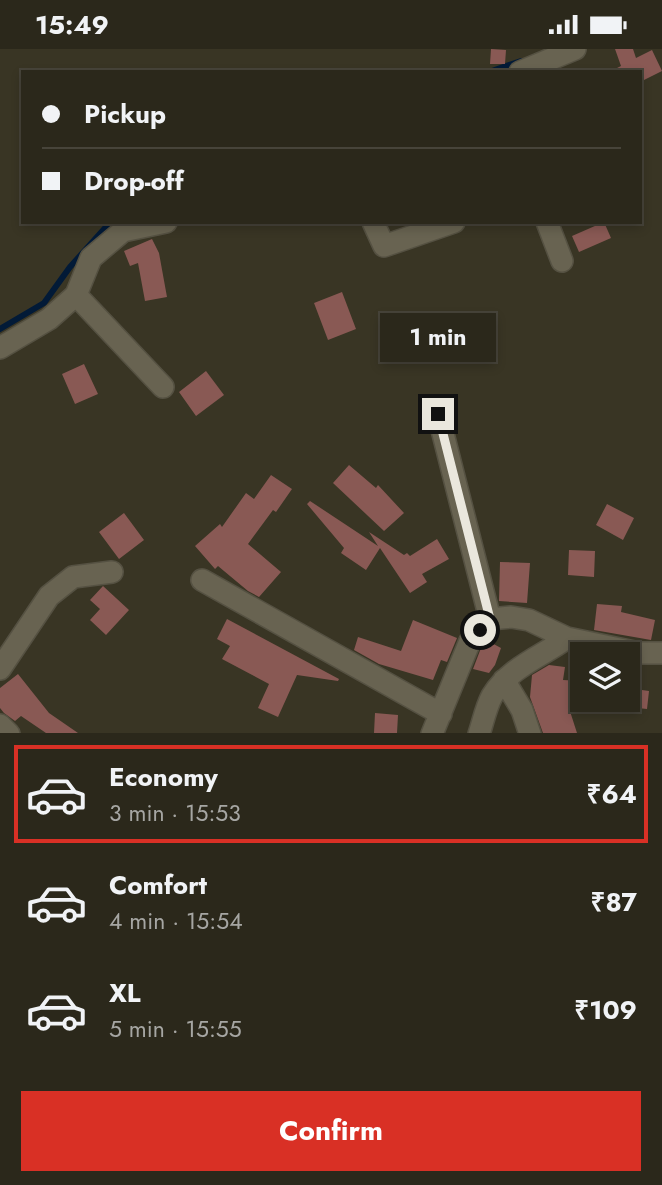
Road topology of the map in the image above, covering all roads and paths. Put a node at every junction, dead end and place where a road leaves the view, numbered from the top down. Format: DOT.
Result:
graph roads {
  1 [pos="575,49"];
  2 [pos="525,70"];
  3 [pos="156,224"];
  4 [pos="374,224"];
  5 [pos="448,224"];
  6 [pos="548,224"];
  7 [pos="562,261"];
  8 [pos="76,295"];
  9 [pos="0,348"];
  10 [pos="163,387"];
  11 [pos="438,414"];
  12 [pos="112,572"];
  13 [pos="202,580"];
  14 [pos="490,619"];
  15 [pos="568,638"];
  16 [pos="662,653"];
  17 [pos="0,669"];
  18 [pos="504,680"];
  19 [pos="437,724"];
  20 [pos="0,725"];
  21 [pos="9,733"];
  22 [pos="479,733"];
  23 [pos="530,733"];
  1 -- 2 [label="street"];
  3 -- 8 [label="street"];
  4 -- 5 [label="street"];
  6 -- 7 [label="street"];
  8 -- 9 [label="street"];
  8 -- 10 [label="street"];
  11 -- 14 [label="street"];
  12 -- 17 [label="street"];
  13 -- 19 [label="street"];
  14 -- 15 [label="street"];
  14 -- 19 [label="street"];
  15 -- 16 [label="street"];
  15 -- 18 [label="street"];
  18 -- 22 [label="street"];
  18 -- 23 [label="street"];
  20 -- 21 [label="street"];
}
